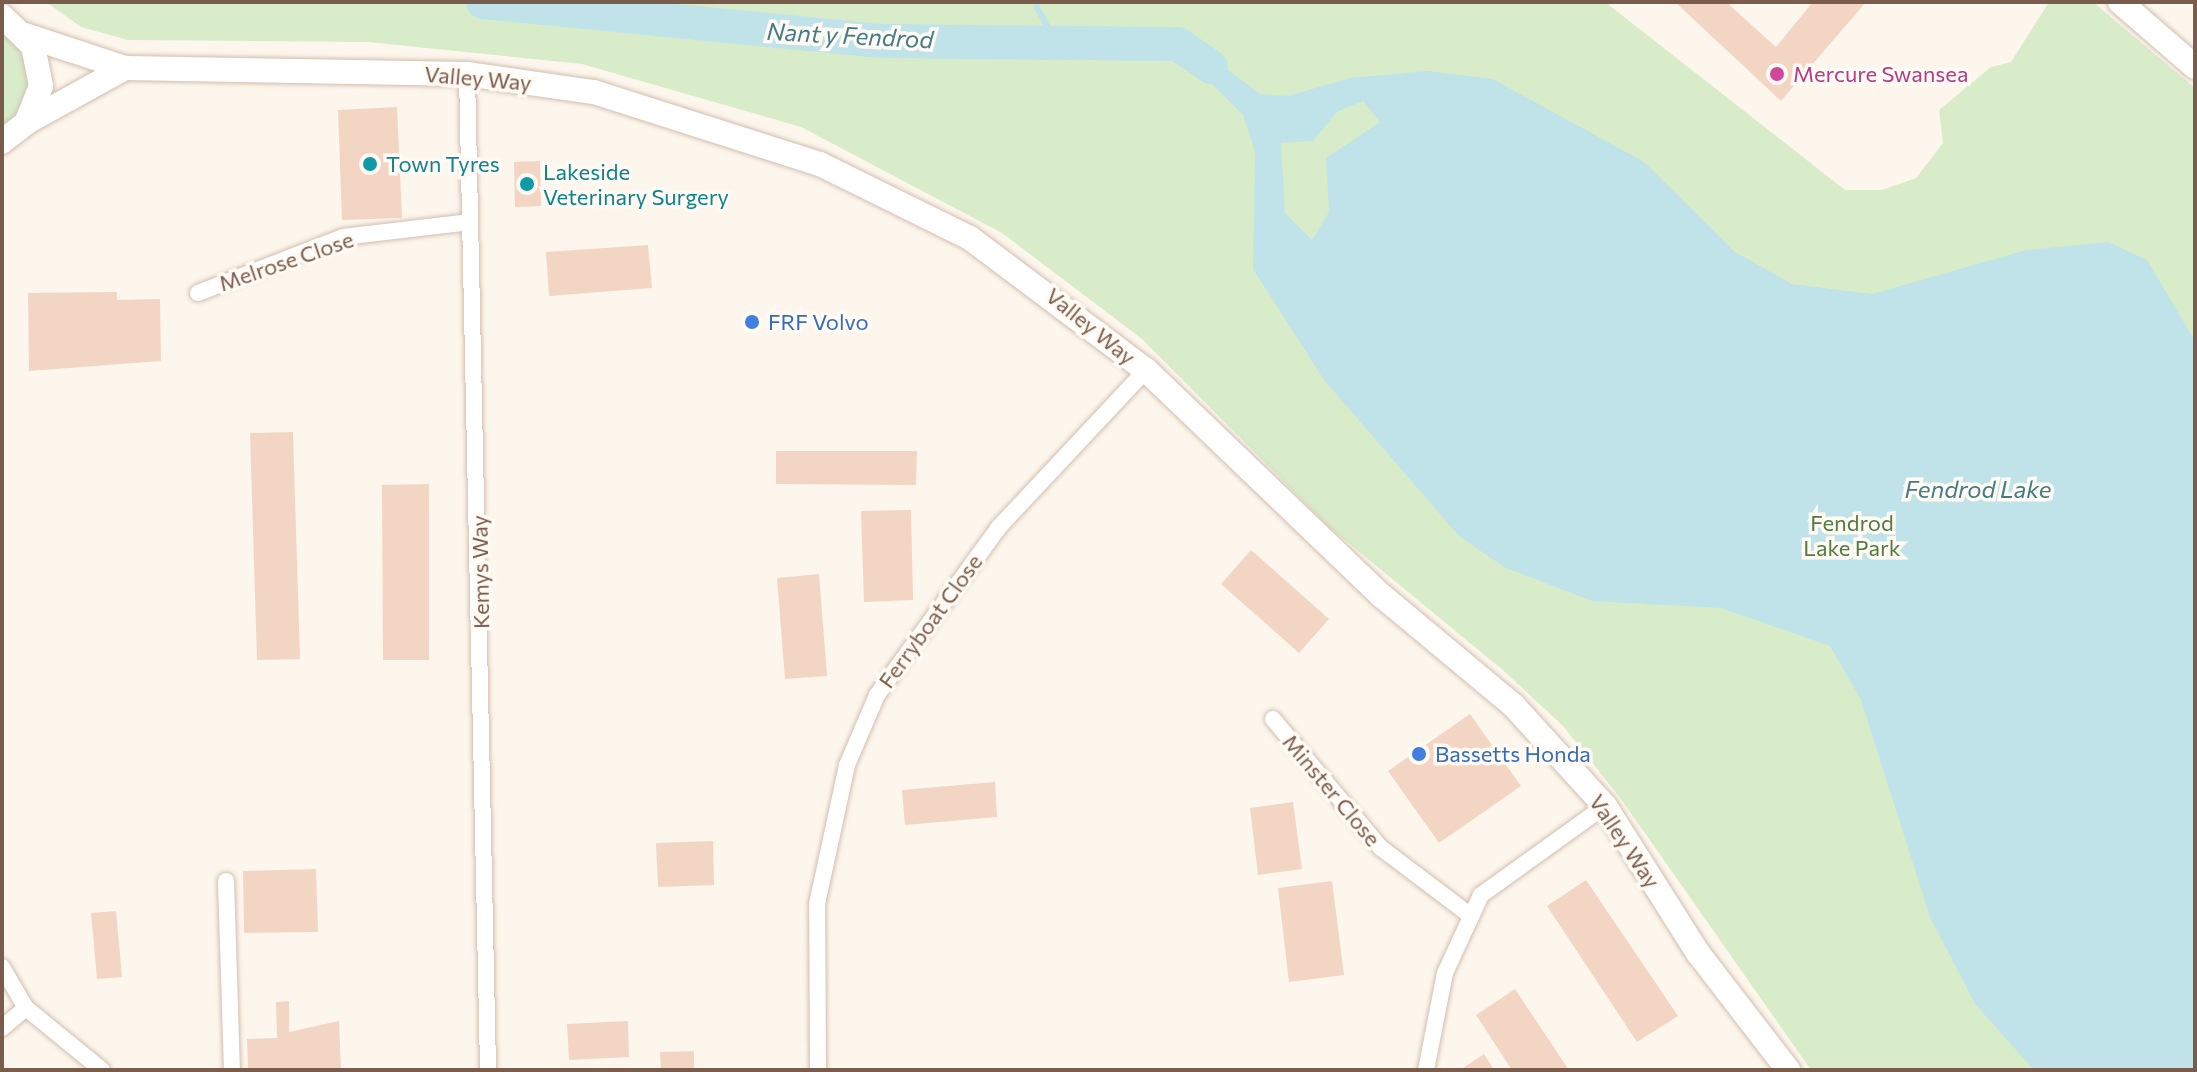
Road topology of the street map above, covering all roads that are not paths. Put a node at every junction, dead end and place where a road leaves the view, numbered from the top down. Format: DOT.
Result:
graph roads {
  1 [pos="2120,2"];
  2 [pos="10,18"];
  3 [pos="2195,67"];
  4 [pos="125,68"];
  5 [pos="467,74"];
  6 [pos="10,140"];
  7 [pos="470,222"];
  8 [pos="198,293"];
  9 [pos="1146,370"];
  10 [pos="1273,719"];
  11 [pos="1605,806"];
  12 [pos="226,881"];
  13 [pos="1471,916"];
  14 [pos="2,967"];
  15 [pos="26,1008"];
  16 [pos="2,1028"];
  17 [pos="102,1070"];
  18 [pos="232,1070"];
  19 [pos="488,1070"];
  20 [pos="818,1070"];
  21 [pos="1426,1070"];
  22 [pos="1788,1070"];
  1 -- 3 [label="street"];
  2 -- 4 [label="street, Valley Way"];
  2 -- 6 [label="street"];
  4 -- 5 [label="street, Valley Way"];
  4 -- 6 [label="street"];
  5 -- 7 [label="street, Kemys Way"];
  5 -- 9 [label="street, Valley Way"];
  7 -- 8 [label="street, Melrose Close"];
  7 -- 19 [label="street, Kemys Way"];
  9 -- 11 [label="street, Valley Way"];
  9 -- 20 [label="street, Ferryboat Close"];
  10 -- 13 [label="street, Minster Close"];
  11 -- 13 [label="street"];
  11 -- 22 [label="street, Valley Way"];
  12 -- 18 [label="street"];
  13 -- 21 [label="street"];
  14 -- 15 [label="street"];
  15 -- 16 [label="street"];
  15 -- 17 [label="street"];
}
